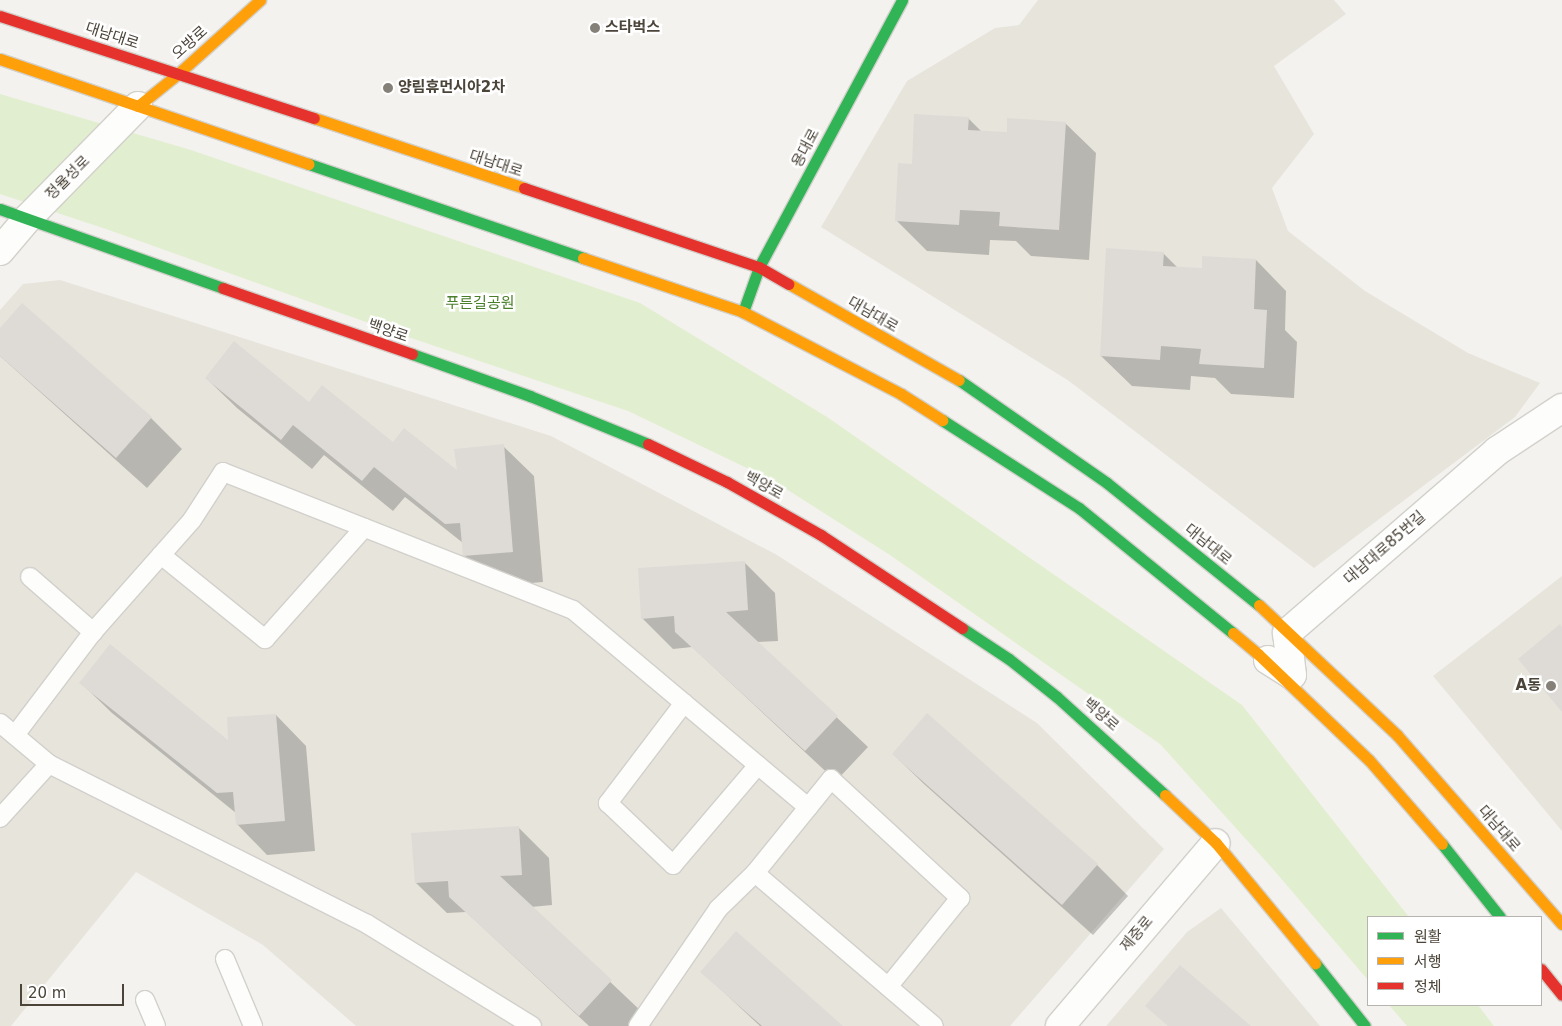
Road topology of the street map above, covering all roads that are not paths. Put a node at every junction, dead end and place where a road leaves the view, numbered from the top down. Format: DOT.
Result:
graph roads {
  1 [pos="260,0"];
  2 [pos="902,0"];
  3 [pos="0,16"];
  4 [pos="0,59"];
  5 [pos="179,73"];
  6 [pos="138,106"];
  7 [pos="0,209"];
  8 [pos="28,218"];
  9 [pos="0,251"];
  10 [pos="759,267"];
  11 [pos="743,312"];
  12 [pos="1558,417"];
  13 [pos="364,528"];
  14 [pos="161,555"];
  15 [pos="30,577"];
  16 [pos="93,632"];
  17 [pos="1287,633"];
  18 [pos="1258,654"];
  19 [pos="684,704"];
  20 [pos="0,723"];
  21 [pos="15,735"];
  22 [pos="49,764"];
  23 [pos="758,765"];
  24 [pos="808,807"];
  25 [pos="0,818"];
  26 [pos="1216,843"];
  27 [pos="755,873"];
  28 [pos="1499,916"];
  29 [pos="1562,924"];
  30 [pos="225,959"];
  31 [pos="1542,969"];
  32 [pos="888,987"];
  33 [pos="1562,995"];
  34 [pos="145,1000"];
  35 [pos="156,1026"];
  36 [pos="253,1026"];
  37 [pos="532,1026"];
  38 [pos="638,1026"];
  39 [pos="934,1026"];
  40 [pos="1060,1026"];
  41 [pos="1365,1026"];
  1 -- 5 [label="main road, 오방로"];
  2 -- 10 [label="main road, 용대로"];
  3 -- 5 [label="main road, 대남대로"];
  4 -- 6 [label="main road"];
  5 -- 6 [label="main road, 오방로"];
  5 -- 10 [label="main road, 대남대로"];
  6 -- 8 [label="street, 정율성로"];
  6 -- 11 [label="main road"];
  7 -- 8 [label="main road, 백양로"];
  8 -- 9 [label="street, 정율성로"];
  8 -- 26 [label="main road, 백양로"];
  10 -- 11 [label="main road, 용대로"];
  10 -- 17 [label="main road, 대남대로"];
  11 -- 18 [label="main road"];
  12 -- 17 [label="street, 대남대로85번길"];
  13 -- 14 [label="lane"];
  13 -- 14 [label="lane"];
  13 -- 19 [label="lane"];
  14 -- 16 [label="lane"];
  15 -- 16 [label="lane"];
  16 -- 21 [label="lane"];
  17 -- 18 [label="street"];
  17 -- 29 [label="main road, 대남대로"];
  18 -- 28 [label="main road"];
  19 -- 23 [label="lane"];
  19 -- 23 [label="lane"];
  20 -- 21 [label="lane"];
  21 -- 22 [label="lane"];
  22 -- 25 [label="lane"];
  22 -- 37 [label="lane"];
  23 -- 24 [label="lane"];
  24 -- 27 [label="lane"];
  24 -- 32 [label="lane"];
  26 -- 40 [label="street, 제중로"];
  26 -- 41 [label="main road, 백양로"];
  27 -- 32 [label="lane"];
  27 -- 38 [label="lane"];
  30 -- 36 [label="lane"];
  31 -- 33 [label="main road"];
  32 -- 39 [label="lane"];
  34 -- 35 [label="lane"];
}
